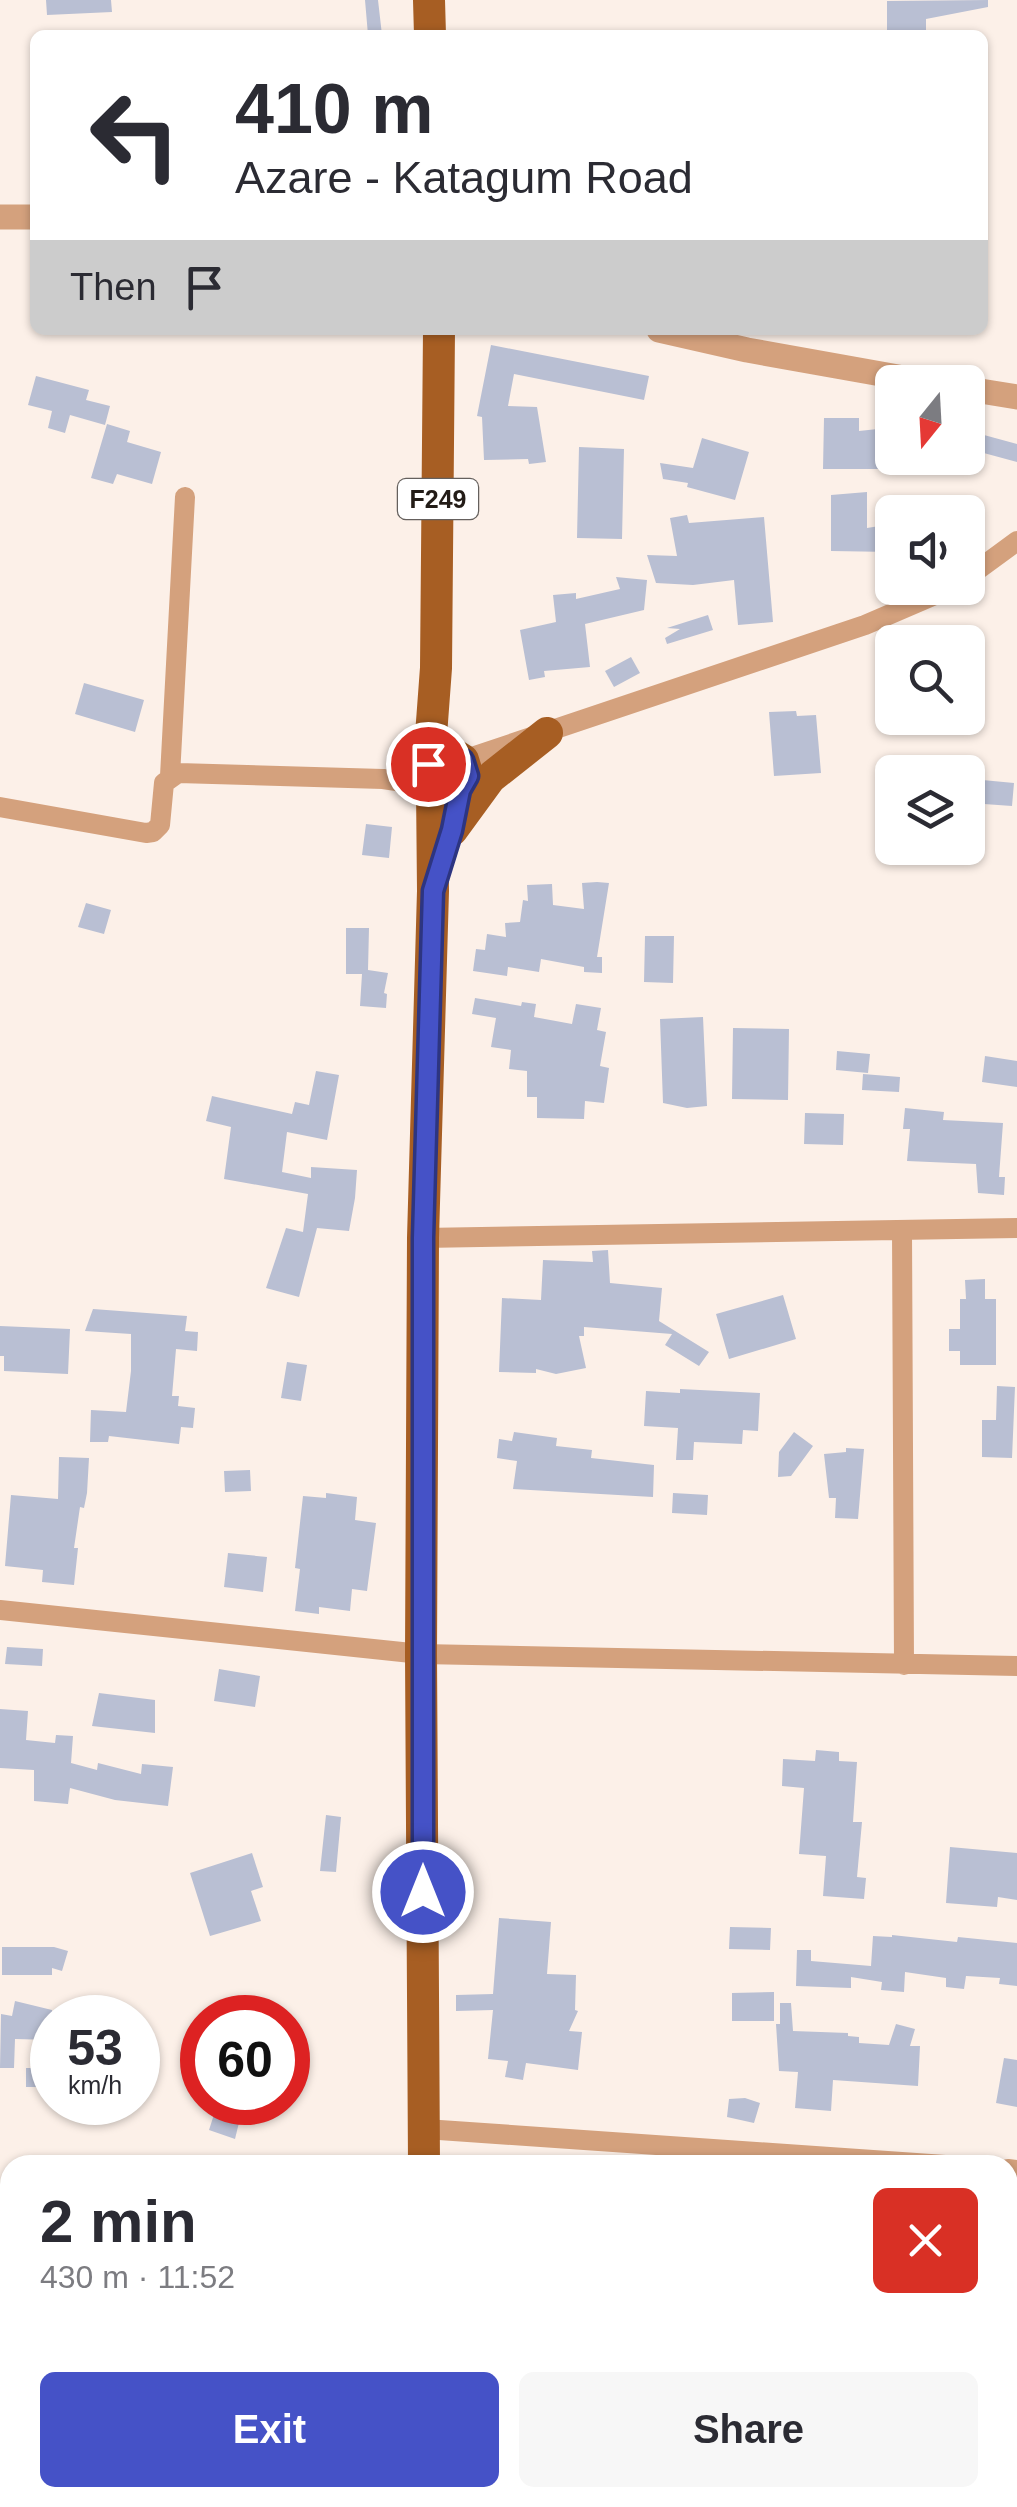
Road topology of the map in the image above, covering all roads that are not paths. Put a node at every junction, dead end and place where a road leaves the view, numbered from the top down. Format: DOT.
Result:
graph roads {
  1 [pos="429,0"];
  2 [pos="430,30"];
  3 [pos="0,217"];
  4 [pos="30,218"];
  5 [pos="440,335"];
  6 [pos="681,335"];
  7 [pos="875,373"];
  8 [pos="985,391"];
  9 [pos="1017,396"];
  10 [pos="185,496"];
  11 [pos="1017,540"];
  12 [pos="985,564"];
  13 [pos="911,605"];
  14 [pos="547,734"];
  15 [pos="443,772"];
  16 [pos="170,776"];
  17 [pos="0,806"];
  18 [pos="452,830"];
  19 [pos="433,891"];
  20 [pos="1017,1228"];
  21 [pos="902,1230"];
  22 [pos="423,1238"];
  23 [pos="0,1610"];
  24 [pos="421,1654"];
  25 [pos="904,1665"];
  26 [pos="1017,1666"];
  27 [pos="424,2129"];
  28 [pos="424,2155"];
  29 [pos="800,2155"];
  1 -- 2 [label="main road"];
  3 -- 4 [label="street"];
  5 -- 15 [label="main road, F249"];
  6 -- 7 [label="street"];
  8 -- 9 [label="street"];
  10 -- 16 [label="street"];
  11 -- 12 [label="street"];
  13 -- 14 [label="street"];
  14 -- 15 [label="street"];
  14 -- 18 [label="main road"];
  15 -- 16 [label="street"];
  15 -- 18 [label="main road, F249"];
  15 -- 19 [label="main road, F249"];
  16 -- 17 [label="street"];
  18 -- 19 [label="main road, F249"];
  19 -- 22 [label="main road, F249"];
  20 -- 21 [label="street"];
  21 -- 22 [label="street"];
  21 -- 25 [label="street"];
  22 -- 24 [label="main road, F249"];
  23 -- 24 [label="street"];
  24 -- 25 [label="street"];
  24 -- 27 [label="main road, F249"];
  25 -- 26 [label="street"];
  27 -- 28 [label="main road, F249"];
  27 -- 29 [label="street"];
}
